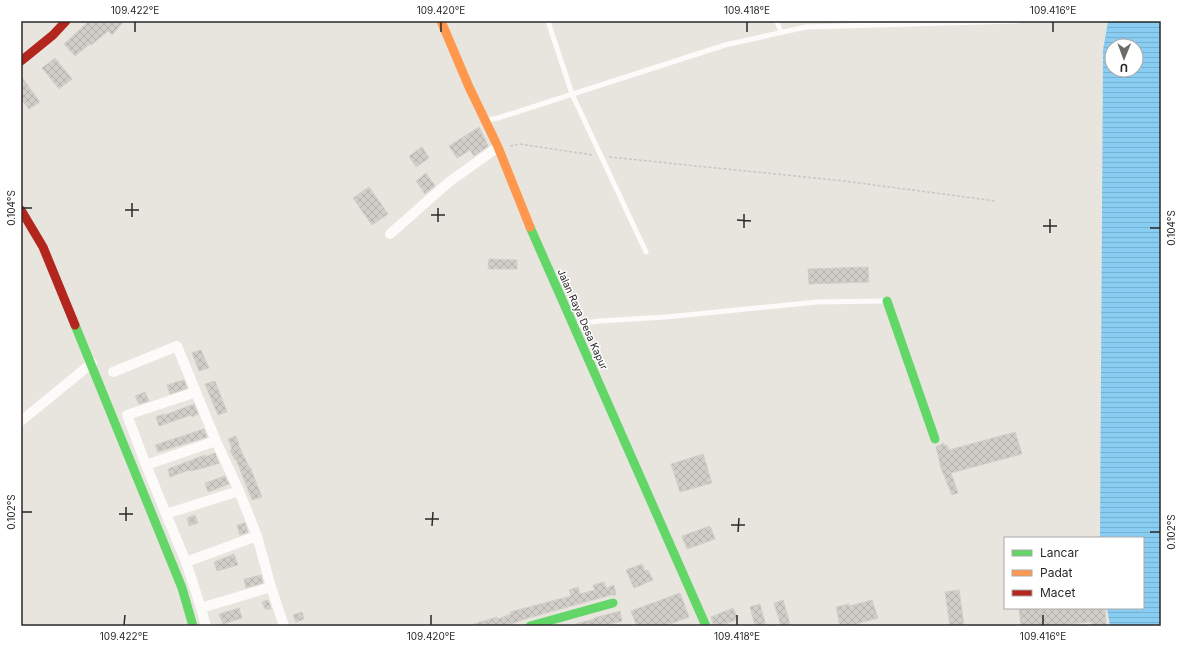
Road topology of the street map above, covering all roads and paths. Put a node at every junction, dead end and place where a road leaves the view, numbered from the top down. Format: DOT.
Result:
graph roads {
  1 [pos="66,21"];
  2 [pos="441,21"];
  3 [pos="548,21"];
  4 [pos="777,21"];
  5 [pos="1017,21"];
  6 [pos="781,32"];
  7 [pos="21,61"];
  8 [pos="572,94"];
  9 [pos="485,121"];
  10 [pos="498,147"];
  11 [pos="601,156"];
  12 [pos="996,201"];
  13 [pos="21,210"];
  14 [pos="390,234"];
  15 [pos="646,252"];
  16 [pos="887,301"];
  17 [pos="574,326"];
  18 [pos="92,363"];
  19 [pos="113,372"];
  20 [pos="196,392"];
  21 [pos="21,421"];
  22 [pos="935,439"];
  23 [pos="216,441"];
  24 [pos="146,465"];
  25 [pos="239,491"];
  26 [pos="166,514"];
  27 [pos="256,536"];
  28 [pos="186,562"];
  29 [pos="271,587"];
  30 [pos="613,603"];
  31 [pos="201,608"];
  32 [pos="193,626"];
  33 [pos="206,626"];
  34 [pos="284,626"];
  35 [pos="530,626"];
  36 [pos="706,626"];
  1 -- 7 [label="street"];
  2 -- 9 [label="street, Jalan Raya Desa Kapur"];
  3 -- 8 [label="lane"];
  4 -- 6 [label="lane"];
  5 -- 6 [label="lane"];
  6 -- 8 [label="lane"];
  8 -- 9 [label="lane"];
  8 -- 11 [label="lane"];
  9 -- 10 [label="street, Jalan Raya Desa Kapur"];
  10 -- 11 [label="path"];
  10 -- 14 [label="street"];
  10 -- 17 [label="street, Jalan Raya Desa Kapur"];
  11 -- 12 [label="path"];
  11 -- 15 [label="lane"];
  13 -- 18 [label="street"];
  16 -- 17 [label="lane"];
  16 -- 22 [label="street"];
  17 -- 36 [label="street, Jalan Raya Desa Kapur"];
  18 -- 21 [label="street"];
  18 -- 32 [label="street"];
  19 -- 20 [label="street"];
  20 -- 23 [label="street"];
  20 -- 24 [label="street"];
  23 -- 24 [label="street"];
  23 -- 25 [label="street"];
  24 -- 26 [label="street"];
  25 -- 26 [label="street"];
  25 -- 27 [label="street"];
  26 -- 28 [label="street"];
  27 -- 28 [label="street"];
  27 -- 29 [label="street"];
  28 -- 31 [label="street"];
  29 -- 31 [label="street"];
  29 -- 34 [label="street"];
  30 -- 35 [label="street"];
  31 -- 33 [label="street"];
}
